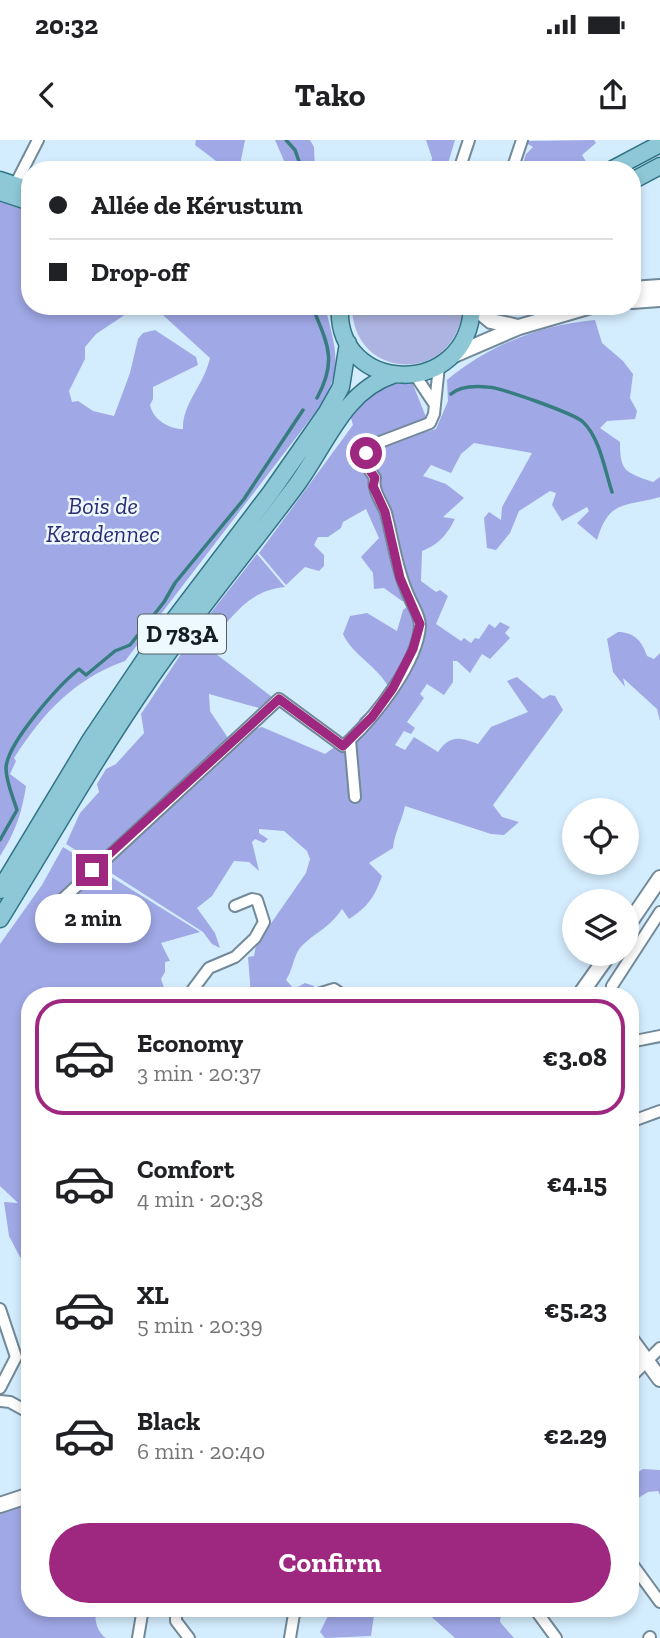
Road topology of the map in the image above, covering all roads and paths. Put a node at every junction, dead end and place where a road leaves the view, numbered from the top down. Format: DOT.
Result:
graph roads {
  1 [pos="38,140"];
  2 [pos="469,140"];
  3 [pos="522,140"];
  4 [pos="660,144"];
  5 [pos="26,161"];
  6 [pos="462,161"];
  7 [pos="515,161"];
  8 [pos="628,161"];
  9 [pos="660,166"];
  10 [pos="21,170"];
  11 [pos="641,176"];
  12 [pos="11,187"];
  13 [pos="660,286"];
  14 [pos="641,288"];
  15 [pos="660,299"];
  16 [pos="641,300"];
  17 [pos="340,315"];
  18 [pos="471,315"];
  19 [pos="484,315"];
  20 [pos="558,315"];
  21 [pos="519,327"];
  22 [pos="348,343"];
  23 [pos="454,355"];
  24 [pos="439,366"];
  25 [pos="393,375"];
  26 [pos="415,375"];
  27 [pos="435,405"];
  28 [pos="349,740"];
  29 [pos="355,797"];
  30 [pos="660,878"];
  31 [pos="0,890"];
  32 [pos="660,890"];
  33 [pos="235,906"];
  34 [pos="53,908"];
  35 [pos="639,909"];
  36 [pos="660,912"];
  37 [pos="0,919"];
  38 [pos="639,920"];
  39 [pos="639,933"];
  40 [pos="606,966"];
  41 [pos="608,966"];
  42 [pos="612,966"];
  43 [pos="612,986"];
  44 [pos="195,987"];
  45 [pos="587,987"];
  46 [pos="593,987"];
  47 [pos="660,1036"];
  48 [pos="639,1040"];
  49 [pos="660,1111"];
  50 [pos="639,1119"];
  51 [pos="0,1310"];
  52 [pos="660,1348"];
  53 [pos="639,1351"];
  54 [pos="647,1362"];
  55 [pos="639,1370"];
  56 [pos="660,1379"];
  57 [pos="0,1388"];
  58 [pos="0,1401"];
  59 [pos="21,1408"];
  60 [pos="21,1498"];
  61 [pos="0,1505"];
  62 [pos="639,1573"];
  63 [pos="660,1602"];
  64 [pos="142,1617"];
  65 [pos="176,1617"];
  66 [pos="294,1617"];
  67 [pos="541,1617"];
  68 [pos="138,1638"];
  69 [pos="189,1638"];
  70 [pos="290,1638"];
  71 [pos="556,1638"];
  1 -- 5 [label="street"];
  2 -- 6 [label="street"];
  3 -- 7 [label="street"];
  4 -- 8 [label="main road"];
  9 -- 11 [label="main road"];
  10 -- 12 [label="street"];
  13 -- 14 [label="street"];
  15 -- 16 [label="street"];
  17 -- 22 [label="main road"];
  18 -- 23 [label="main road"];
  19 -- 21 [label="street"];
  20 -- 21 [label="street"];
  21 -- 23 [label="street"];
  22 -- 25 [label="main road"];
  22 -- 31 [label="main road, D 783A"];
  23 -- 24 [label="main road"];
  24 -- 26 [label="main road"];
  24 -- 27 [label="street"];
  25 -- 26 [label="main road"];
  25 -- 37 [label="main road, D 783A"];
  26 -- 27 [label="street"];
  27 -- 28 [label="street"];
  28 -- 29 [label="street"];
  28 -- 34 [label="street"];
  30 -- 35 [label="street"];
  32 -- 38 [label="street"];
  33 -- 44 [label="street"];
  36 -- 39 [label="street"];
  40 -- 45 [label="street"];
  41 -- 46 [label="street"];
  42 -- 43 [label="street"];
  47 -- 48 [label="street"];
  49 -- 50 [label="street"];
  51 -- 57 [label="street"];
  52 -- 54 [label="street"];
  53 -- 54 [label="street"];
  54 -- 55 [label="street"];
  54 -- 56 [label="street"];
  58 -- 59 [label="street"];
  60 -- 61 [label="street"];
  62 -- 63 [label="street"];
  64 -- 68 [label="street"];
  65 -- 69 [label="street"];
  66 -- 70 [label="street"];
  67 -- 71 [label="street"];
}
